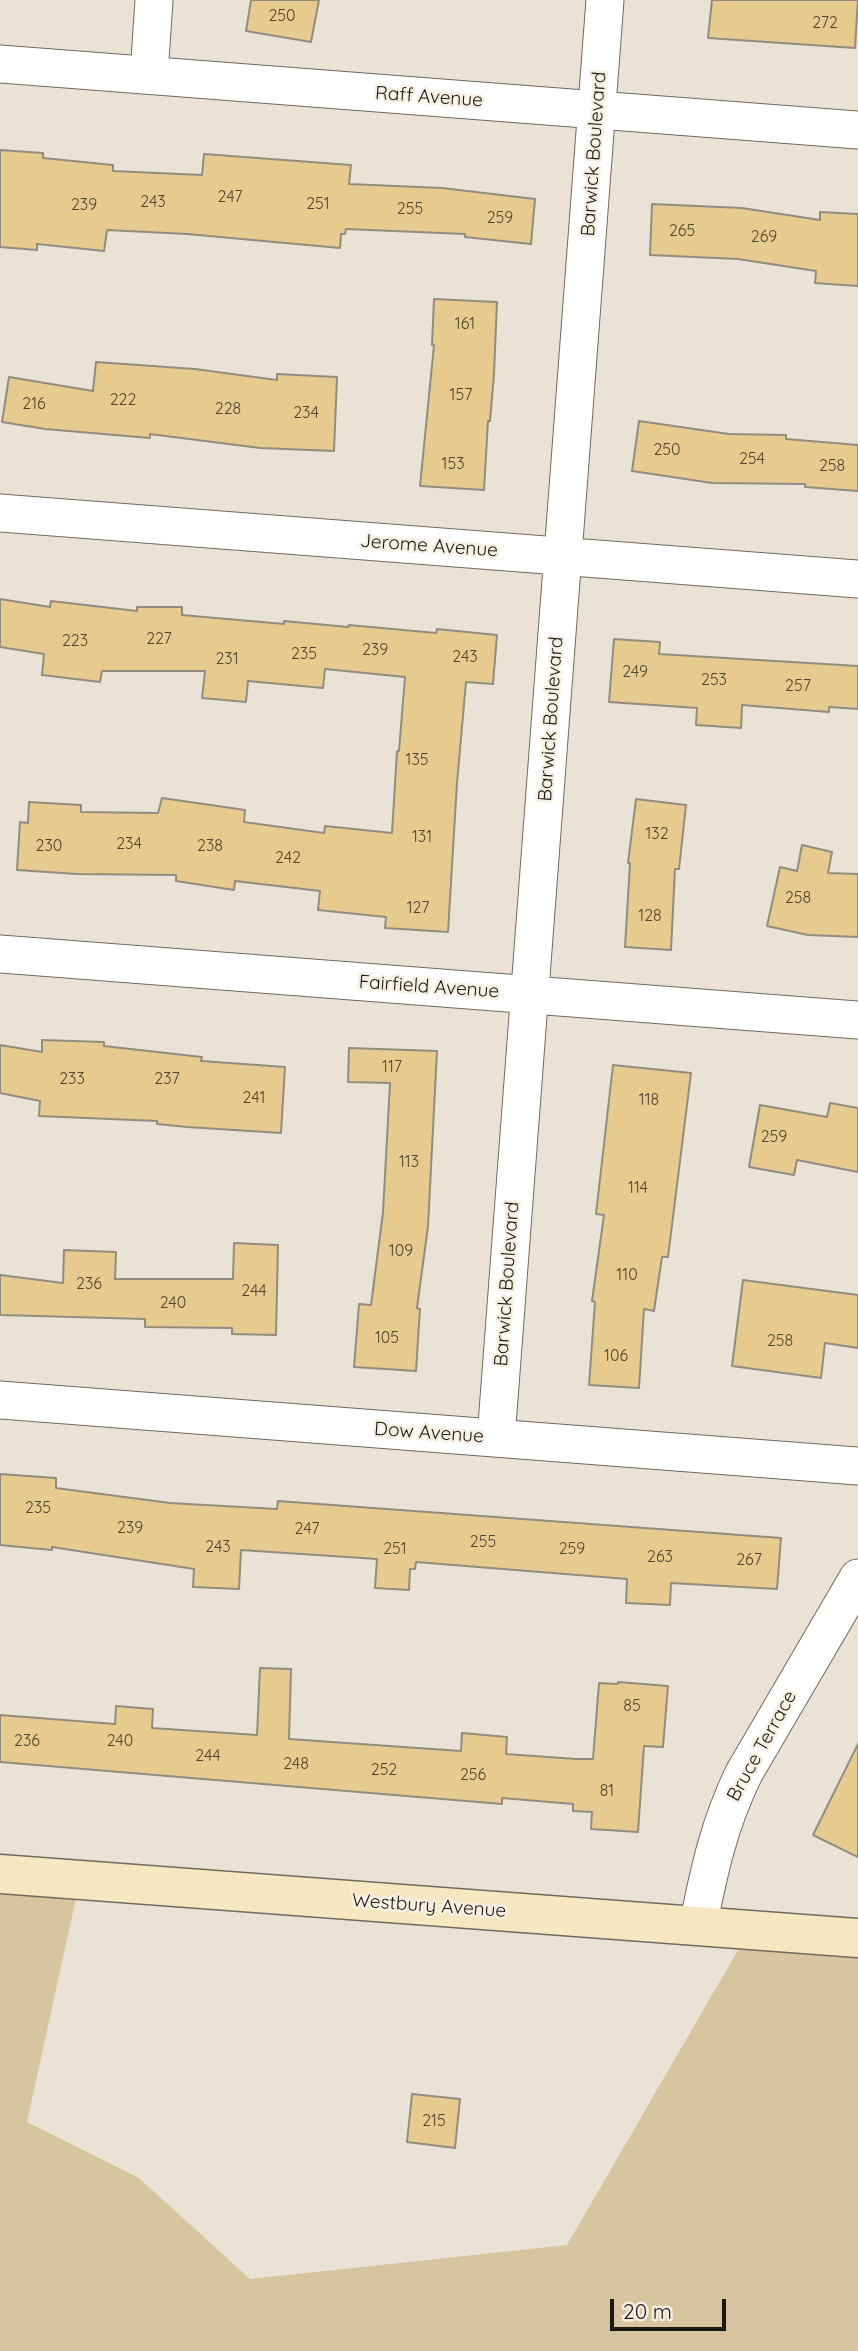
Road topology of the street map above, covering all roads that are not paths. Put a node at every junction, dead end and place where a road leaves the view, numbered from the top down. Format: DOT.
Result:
graph roads {
  1 [pos="155,0"];
  2 [pos="605,0"];
  3 [pos="0,64"];
  4 [pos="149,75"];
  5 [pos="598,110"];
  6 [pos="858,130"];
  7 [pos="0,513"];
  8 [pos="564,556"];
  9 [pos="858,579"];
  10 [pos="0,954"];
  11 [pos="530,995"];
  12 [pos="858,1020"];
  13 [pos="0,1400"];
  14 [pos="496,1438"];
  15 [pos="858,1466"];
  16 [pos="858,1578"];
  17 [pos="0,1874"];
  18 [pos="698,1926"];
  19 [pos="858,1938"];
  1 -- 4 [label="street"];
  2 -- 5 [label="street, Barwick Boulevard"];
  3 -- 4 [label="street, Raff Avenue"];
  4 -- 5 [label="street, Raff Avenue"];
  5 -- 6 [label="street, Raff Avenue"];
  5 -- 8 [label="street, Barwick Boulevard"];
  7 -- 8 [label="street, Jerome Avenue"];
  8 -- 9 [label="street, Jerome Avenue"];
  8 -- 11 [label="street, Barwick Boulevard"];
  10 -- 11 [label="street, Fairfield Avenue"];
  11 -- 12 [label="street, Fairfield Avenue"];
  11 -- 14 [label="street, Barwick Boulevard"];
  13 -- 14 [label="street, Dow Avenue"];
  14 -- 15 [label="street, Dow Avenue"];
  16 -- 18 [label="street, Bruce Terrace"];
  17 -- 18 [label="main road, Westbury Avenue"];
  18 -- 19 [label="main road, Westbury Avenue"];
}
